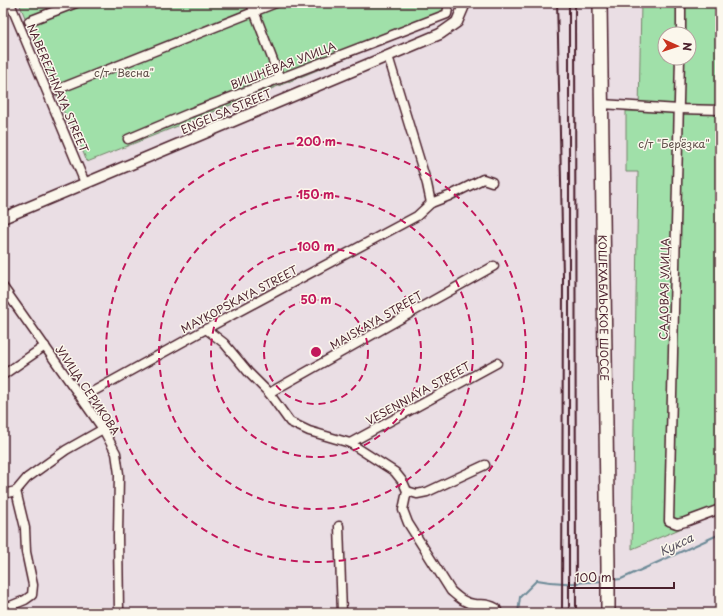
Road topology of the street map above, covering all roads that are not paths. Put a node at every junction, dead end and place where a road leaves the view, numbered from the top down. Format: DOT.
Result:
graph roads {
  1 [pos="10,3"];
  2 [pos="76,3"];
  3 [pos="251,3"];
  4 [pos="276,3"];
  5 [pos="449,3"];
  6 [pos="465,3"];
  7 [pos="600,3"];
  8 [pos="682,3"];
  9 [pos="255,12"];
  10 [pos="29,21"];
  11 [pos="681,26"];
  12 [pos="388,56"];
  13 [pos="680,66"];
  14 [pos="280,79"];
  15 [pos="56,90"];
  16 [pos="602,104"];
  17 [pos="679,109"];
  18 [pos="720,110"];
  19 [pos="128,139"];
  20 [pos="492,182"];
  21 [pos="85,183"];
  22 [pos="432,203"];
  23 [pos="3,218"];
  24 [pos="494,266"];
  25 [pos="3,287"];
  26 [pos="206,329"];
  27 [pos="45,346"];
  28 [pos="497,363"];
  29 [pos="3,375"];
  30 [pos="269,393"];
  31 [pos="82,399"];
  32 [pos="103,429"];
  33 [pos="350,443"];
  34 [pos="485,465"];
  35 [pos="16,491"];
  36 [pos="407,491"];
  37 [pos="3,494"];
  38 [pos="720,508"];
  39 [pos="339,526"];
  40 [pos="3,609"];
  41 [pos="119,613"];
  42 [pos="342,613"];
  43 [pos="498,613"];
  44 [pos="608,613"];
  1 -- 21 [label="street, NABEREZHNAYA STREET"];
  2 -- 10 [label="street"];
  3 -- 9 [label="street"];
  4 -- 9 [label="street"];
  5 -- 14 [label="street, ВИШНЁВАЯ УЛИЦА"];
  6 -- 12 [label="street, ENGELSA STREET"];
  7 -- 16 [label="main road, КОШЕХАБЛЬСКОЕ ШОССЕ"];
  8 -- 11 [label="street"];
  9 -- 14 [label="street"];
  9 -- 15 [label="street"];
  12 -- 21 [label="street, ENGELSA STREET"];
  12 -- 22 [label="street"];
  13 -- 17 [label="street, САДОВАЯ УЛИЦА"];
  14 -- 19 [label="street, ВИШНЁВАЯ УЛИЦА"];
  16 -- 17 [label="street"];
  16 -- 44 [label="main road, КОШЕХАБЛЬСКОЕ ШОССЕ"];
  17 -- 18 [label="street"];
  17 -- 38 [label="street, САДОВАЯ УЛИЦА"];
  20 -- 22 [label="street, MAYKOPSKAYA STREET"];
  21 -- 23 [label="street, ENGELSA STREET"];
  22 -- 26 [label="street, MAYKOPSKAYA STREET"];
  24 -- 30 [label="street, MAISKAYA STREET"];
  25 -- 27 [label="street, УЛИЦА СЕРИКОВА"];
  26 -- 30 [label="street"];
  26 -- 31 [label="street, MAYKOPSKAYA STREET"];
  27 -- 29 [label="street"];
  27 -- 31 [label="street, УЛИЦА СЕРИКОВА"];
  28 -- 33 [label="street, VESENNIAYA STREET"];
  30 -- 33 [label="street"];
  31 -- 32 [label="street, УЛИЦА СЕРИКОВА"];
  32 -- 35 [label="street"];
  32 -- 41 [label="street, УЛИЦА СЕРИКОВА"];
  33 -- 36 [label="street"];
  34 -- 36 [label="street"];
  35 -- 37 [label="street"];
  35 -- 40 [label="street"];
  36 -- 43 [label="street"];
  39 -- 42 [label="street"];
}
